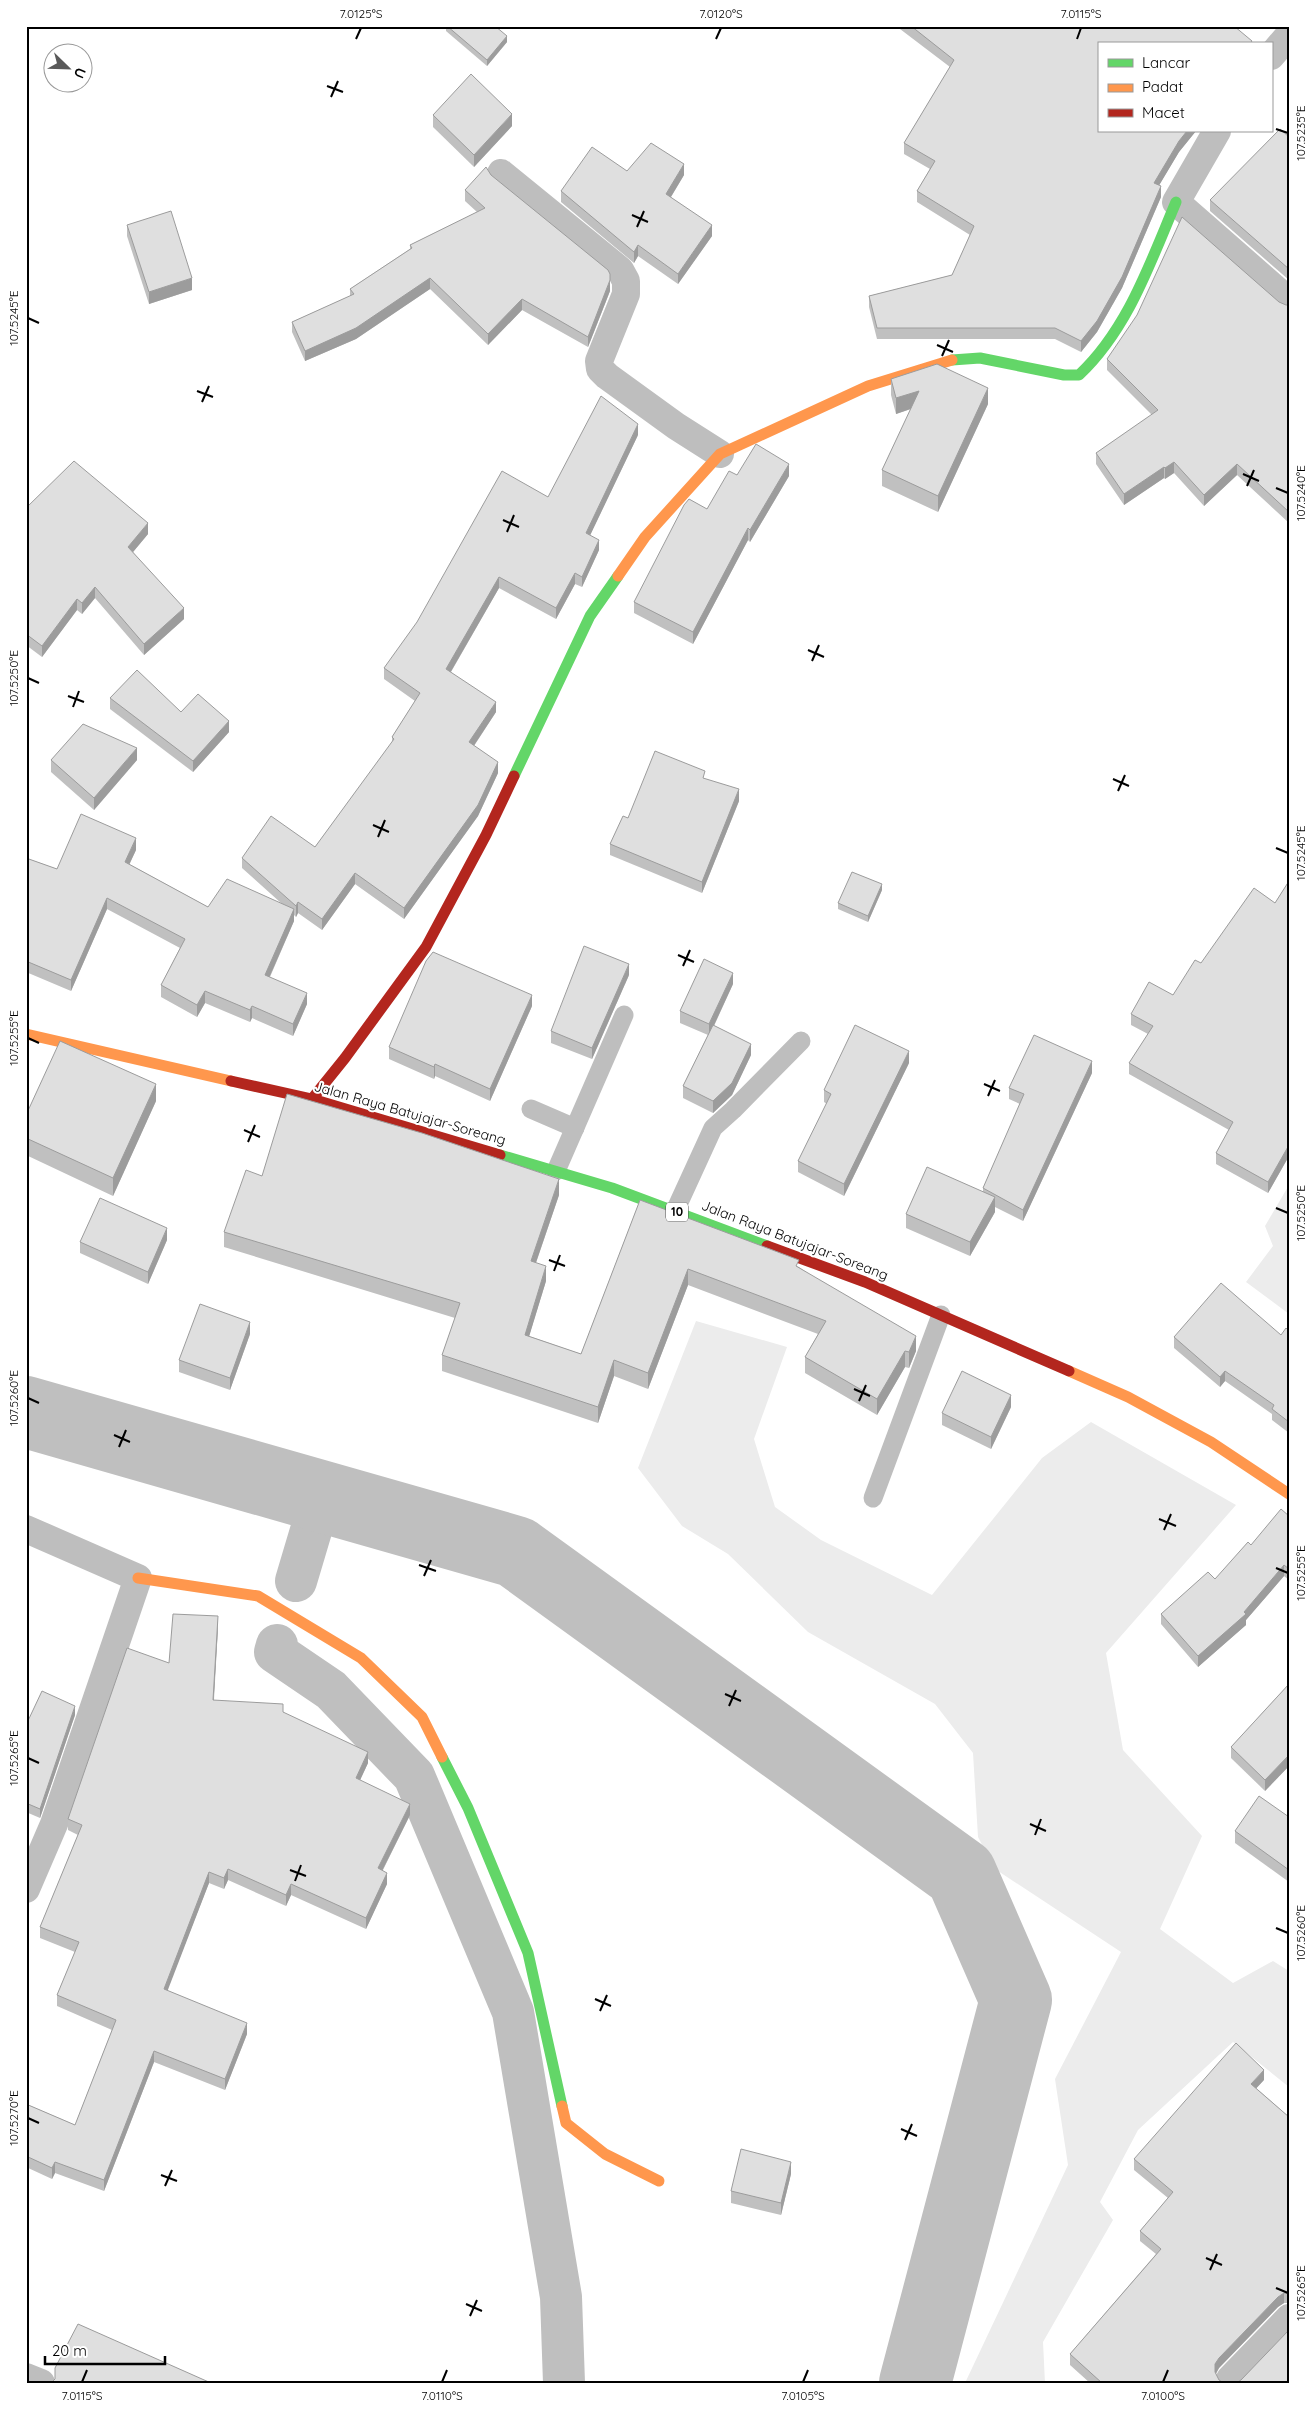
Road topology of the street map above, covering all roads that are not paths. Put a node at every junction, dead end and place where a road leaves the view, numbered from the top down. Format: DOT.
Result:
graph roads {
  1 [pos="1289,35"];
  2 [pos="1272,55"];
  3 [pos="1216,132"];
  4 [pos="501,172"];
  5 [pos="1176,202"];
  6 [pos="1289,301"];
  7 [pos="720,454"];
  8 [pos="624,1014"];
  9 [pos="26,1034"];
  10 [pos="801,1041"];
  11 [pos="312,1099"];
  12 [pos="531,1109"];
  13 [pos="575,1128"];
  14 [pos="556,1171"];
  15 [pos="675,1211"];
  16 [pos="941,1315"];
  17 [pos="1289,1494"];
  18 [pos="873,1498"];
  19 [pos="26,1528"];
  20 [pos="138,1578"];
  21 [pos="26,1888"];
  22 [pos="659,2181"];
  23 [pos="1289,2318"];
  24 [pos="26,2377"];
  25 [pos="1230,2379"];
  26 [pos="41,2383"];
  1 -- 2 [label="street"];
  3 -- 5 [label="street"];
  4 -- 7 [label="street"];
  5 -- 6 [label="street"];
  5 -- 7 [label="main road"];
  7 -- 11 [label="main road"];
  8 -- 13 [label="lane"];
  9 -- 11 [label="main road, Jalan Raya Batujajar-Soreang / 10"];
  10 -- 15 [label="lane"];
  11 -- 14 [label="main road, Jalan Raya Batujajar-Soreang / 10"];
  12 -- 13 [label="lane"];
  13 -- 14 [label="lane"];
  14 -- 15 [label="main road, Jalan Raya Batujajar-Soreang / 10"];
  15 -- 16 [label="main road, Jalan Raya Batujajar-Soreang / 10"];
  16 -- 17 [label="main road, Jalan Raya Batujajar-Soreang / 10"];
  16 -- 18 [label="lane"];
  19 -- 20 [label="street"];
  20 -- 21 [label="street"];
  20 -- 22 [label="main road"];
  23 -- 25 [label="street"];
  24 -- 26 [label="street"];
}
